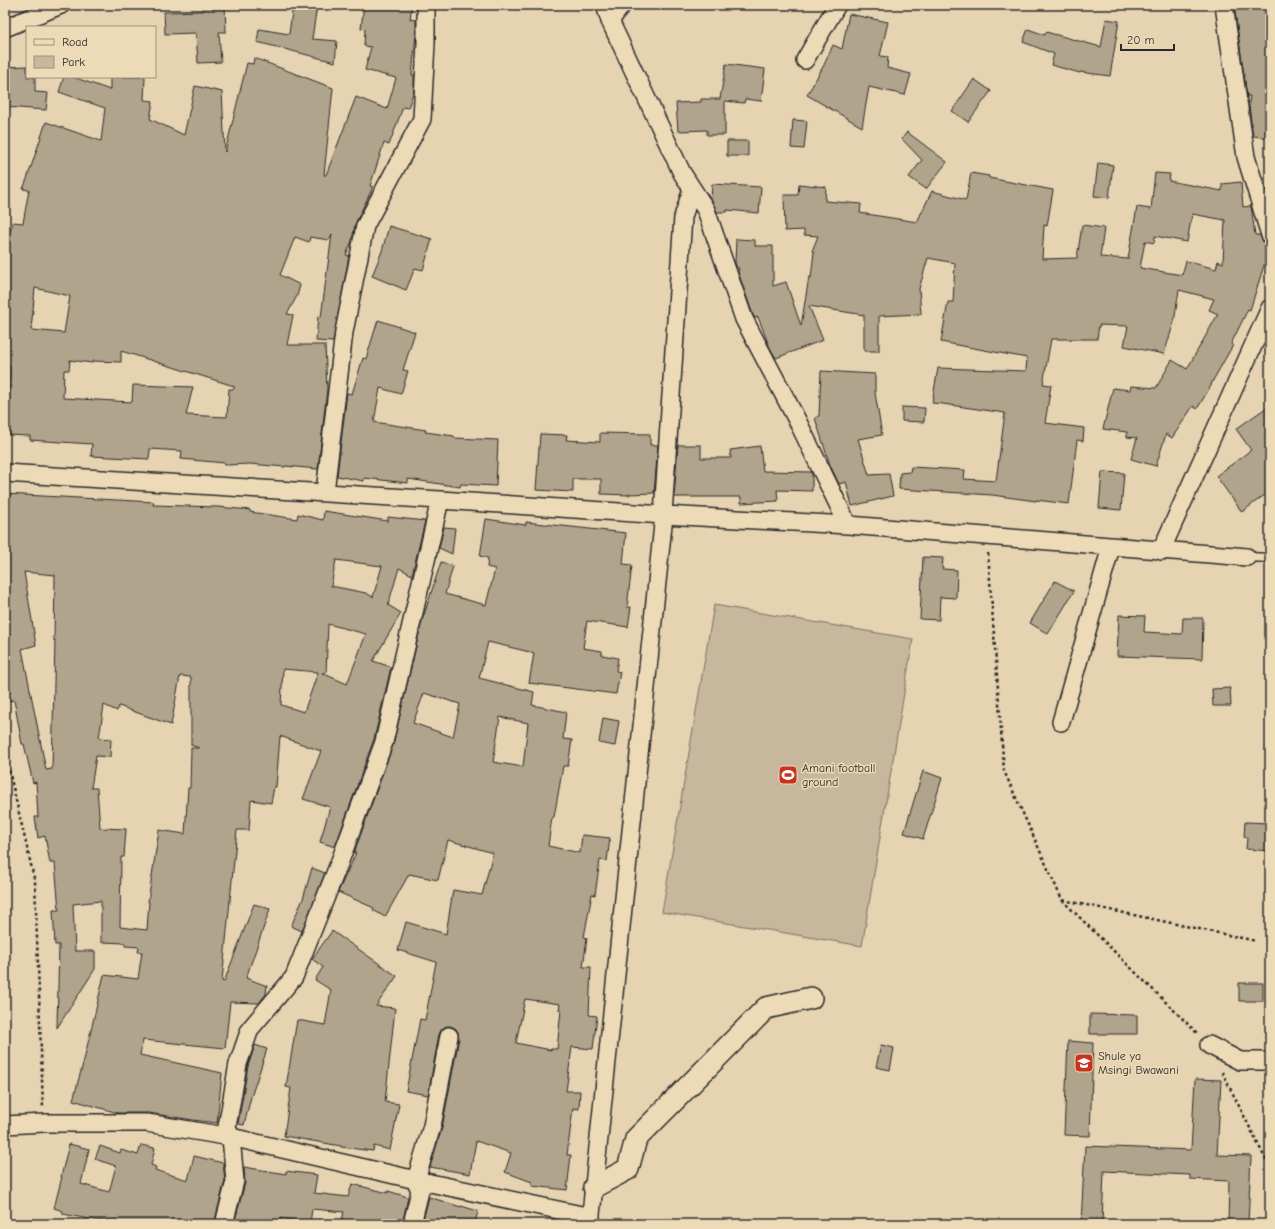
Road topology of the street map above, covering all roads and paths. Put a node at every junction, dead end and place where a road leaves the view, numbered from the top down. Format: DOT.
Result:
graph roads {
  1 [pos="62,5"];
  2 [pos="426,5"];
  3 [pos="622,5"];
  4 [pos="837,5"];
  5 [pos="1224,5"];
  6 [pos="608,13"];
  7 [pos="5,28"];
  8 [pos="806,60"];
  9 [pos="692,189"];
  10 [pos="1270,235"];
  11 [pos="1270,308"];
  12 [pos="5,472"];
  13 [pos="325,492"];
  14 [pos="440,500"];
  15 [pos="664,515"];
  16 [pos="848,525"];
  17 [pos="987,537"];
  18 [pos="1111,547"];
  19 [pos="1161,551"];
  20 [pos="1247,557"];
  21 [pos="1270,558"];
  22 [pos="1061,722"];
  23 [pos="5,753"];
  24 [pos="1062,900"];
  25 [pos="1256,941"];
  26 [pos="811,998"];
  27 [pos="448,1036"];
  28 [pos="1209,1045"];
  29 [pos="1270,1061"];
  30 [pos="44,1123"];
  31 [pos="5,1125"];
  32 [pos="231,1136"];
  33 [pos="1270,1168"];
  34 [pos="416,1180"];
  35 [pos="594,1187"];
  36 [pos="590,1220"];
  37 [pos="224,1224"];
  38 [pos="412,1224"];
  1 -- 7 [label="street"];
  2 -- 13 [label="street"];
  3 -- 6 [label="street"];
  4 -- 8 [label="street"];
  5 -- 10 [label="street"];
  6 -- 9 [label="street"];
  9 -- 15 [label="street"];
  9 -- 16 [label="street"];
  11 -- 19 [label="street"];
  12 -- 13 [label="street"];
  13 -- 14 [label="street"];
  14 -- 15 [label="street"];
  14 -- 32 [label="street"];
  15 -- 16 [label="street"];
  15 -- 35 [label="street"];
  16 -- 17 [label="street"];
  17 -- 18 [label="street"];
  17 -- 24 [label="path"];
  18 -- 19 [label="street"];
  18 -- 22 [label="street"];
  19 -- 20 [label="street"];
  20 -- 21 [label="lane"];
  23 -- 30 [label="path"];
  24 -- 25 [label="path"];
  24 -- 28 [label="path"];
  26 -- 35 [label="street"];
  27 -- 34 [label="street"];
  28 -- 29 [label="street"];
  28 -- 33 [label="path"];
  30 -- 31 [label="street"];
  30 -- 32 [label="street"];
  32 -- 34 [label="street"];
  32 -- 37 [label="street"];
  34 -- 36 [label="street"];
  34 -- 38 [label="street"];
  35 -- 36 [label="street"];
}
